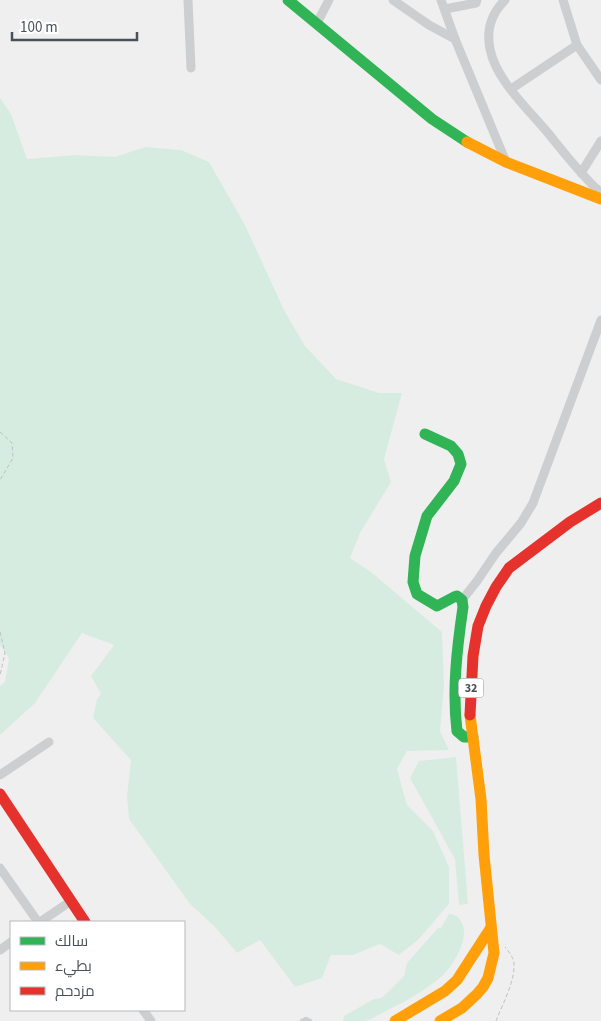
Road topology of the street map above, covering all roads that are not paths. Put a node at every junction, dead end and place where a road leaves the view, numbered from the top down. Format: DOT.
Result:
graph roads {
  1 [pos="188,0"];
  2 [pos="288,0"];
  3 [pos="329,0"];
  4 [pos="393,0"];
  5 [pos="441,0"];
  6 [pos="476,0"];
  7 [pos="505,0"];
  8 [pos="563,0"];
  9 [pos="445,9"];
  10 [pos="317,23"];
  11 [pos="455,39"];
  12 [pos="577,46"];
  13 [pos="191,68"];
  14 [pos="601,80"];
  15 [pos="511,90"];
  16 [pos="601,141"];
  17 [pos="506,162"];
  18 [pos="581,173"];
  19 [pos="601,193"];
  20 [pos="601,199"];
  21 [pos="601,320"];
  22 [pos="426,434"];
  23 [pos="601,503"];
  24 [pos="462,600"];
  25 [pos="473,737"];
  26 [pos="49,742"];
  27 [pos="0,775"];
  28 [pos="0,794"];
  29 [pos="0,868"];
  30 [pos="71,901"];
  31 [pos="38,921"];
  32 [pos="41,921"];
  33 [pos="85,921"];
  34 [pos="490,929"];
  35 [pos="302,1021"];
  36 [pos="310,1021"];
  37 [pos="395,1021"];
  38 [pos="440,1021"];
  1 -- 13 [label="street"];
  2 -- 10 [label="street"];
  3 -- 10 [label="street"];
  4 -- 11 [label="street"];
  5 -- 9 [label="street"];
  6 -- 9 [label="street"];
  7 -- 15 [label="street"];
  8 -- 12 [label="street"];
  9 -- 11 [label="street"];
  10 -- 17 [label="street"];
  11 -- 17 [label="street"];
  12 -- 14 [label="street"];
  12 -- 15 [label="street"];
  15 -- 18 [label="street"];
  16 -- 18 [label="street"];
  17 -- 20 [label="street"];
  18 -- 19 [label="street"];
  21 -- 24 [label="street"];
  22 -- 24 [label="street"];
  23 -- 25 [label="street, 32"];
  24 -- 25 [label="street"];
  25 -- 34 [label="street, 32"];
  26 -- 27 [label="street"];
  28 -- 30 [label="street"];
  29 -- 31 [label="street"];
  30 -- 32 [label="street"];
  30 -- 33 [label="street"];
  34 -- 37 [label="street"];
  34 -- 38 [label="street, 32"];
  35 -- 36 [label="lane"];
}
